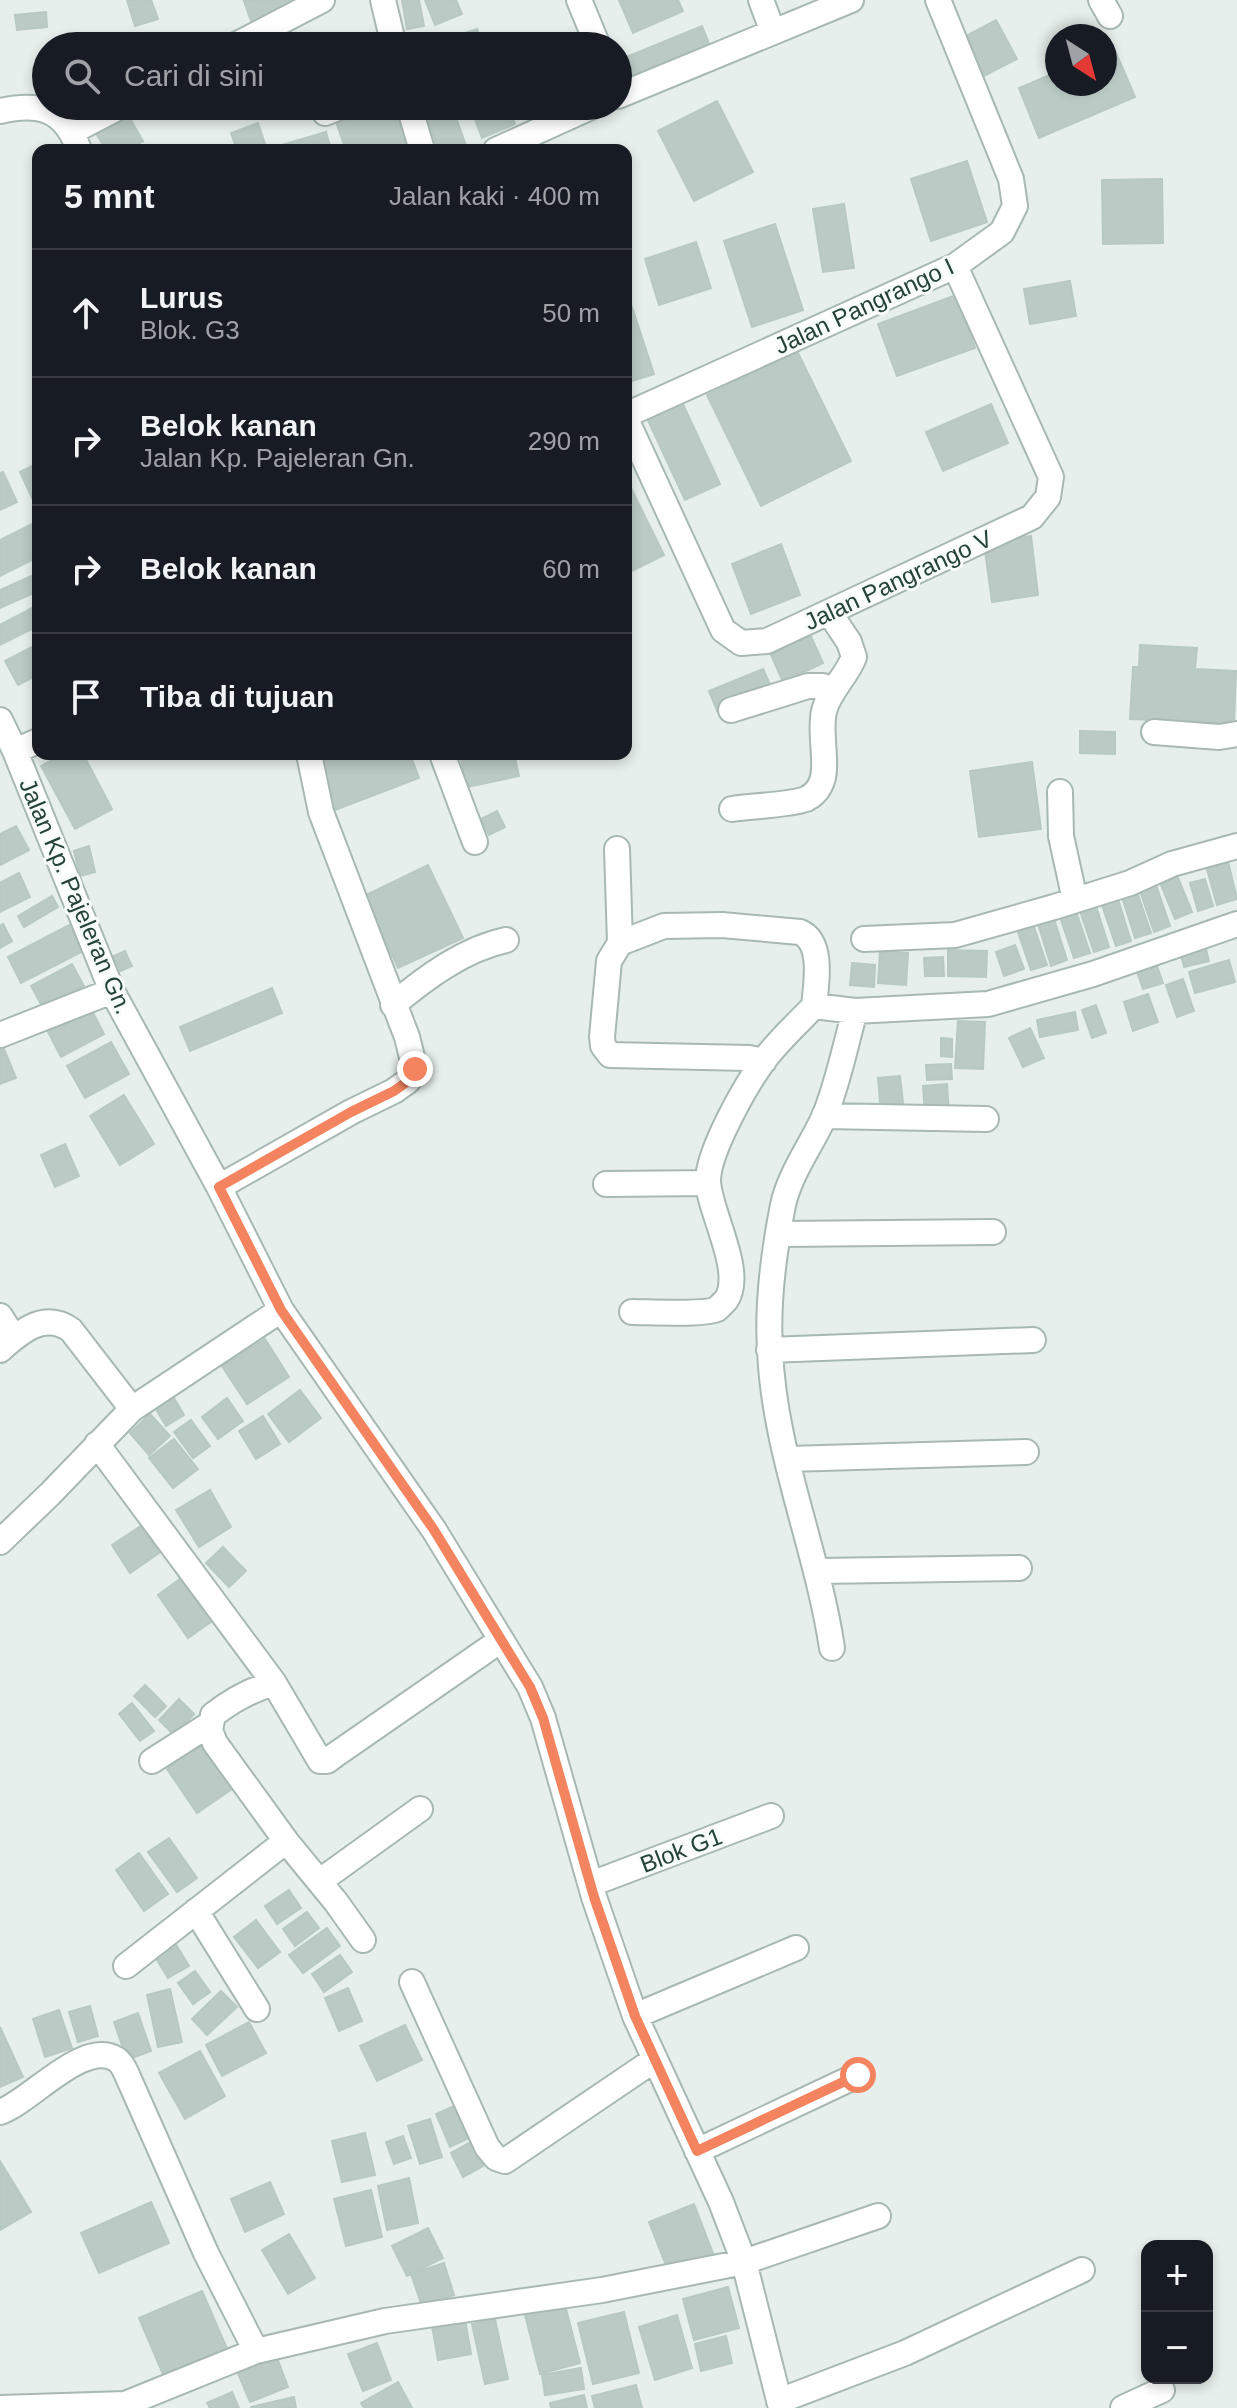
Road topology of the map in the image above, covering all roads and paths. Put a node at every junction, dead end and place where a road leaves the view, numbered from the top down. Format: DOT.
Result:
graph roads {
  1 [pos="322,0"];
  2 [pos="383,0"];
  3 [pos="579,0"];
  4 [pos="761,0"];
  5 [pos="851,0"];
  6 [pos="947,3"];
  7 [pos="261,32"];
  8 [pos="391,32"];
  9 [pos="592,32"];
  10 [pos="773,32"];
  11 [pos="632,89"];
  12 [pos="32,107"];
  13 [pos="0,111"];
  14 [pos="58,120"];
  15 [pos="103,120"];
  16 [pos="413,120"];
  17 [pos="562,120"];
  18 [pos="76,141"];
  19 [pos="420,144"];
  20 [pos="509,144"];
  21 [pos="955,266"];
  22 [pos="632,414"];
  23 [pos="632,430"];
  24 [pos="829,612"];
  25 [pos="833,692"];
  26 [pos="731,710"];
  27 [pos="0,720"];
  28 [pos="1154,732"];
  29 [pos="1237,734"];
  30 [pos="32,744"];
  31 [pos="15,751"];
  32 [pos="310,760"];
  33 [pos="444,760"];
  34 [pos="1060,792"];
  35 [pos="732,809"];
  36 [pos="475,842"];
  37 [pos="1237,846"];
  38 [pos="617,849"];
  39 [pos="1075,900"];
  40 [pos="1237,924"];
  41 [pos="864,939"];
  42 [pos="506,940"];
  43 [pos="620,943"];
  44 [pos="112,991"];
  45 [pos="393,1005"];
  46 [pos="814,1006"];
  47 [pos="855,1011"];
  48 [pos="0,1035"];
  49 [pos="764,1061"];
  50 [pos="824,1116"];
  51 [pos="986,1119"];
  52 [pos="708,1183"];
  53 [pos="606,1184"];
  54 [pos="219,1187"];
  55 [pos="993,1232"];
  56 [pos="780,1234"];
  57 [pos="281,1310"];
  58 [pos="632,1312"];
  59 [pos="0,1316"];
  60 [pos="1033,1340"];
  61 [pos="7,1344"];
  62 [pos="769,1350"];
  63 [pos="132,1409"];
  64 [pos="97,1444"];
  65 [pos="1026,1452"];
  66 [pos="788,1459"];
  67 [pos="3,1530"];
  68 [pos="1019,1568"];
  69 [pos="818,1571"];
  70 [pos="501,1640"];
  71 [pos="832,1648"];
  72 [pos="274,1683"];
  73 [pos="210,1724"];
  74 [pos="152,1761"];
  75 [pos="420,1809"];
  76 [pos="771,1816"];
  77 [pos="286,1841"];
  78 [pos="320,1881"];
  79 [pos="591,1884"];
  80 [pos="196,1911"];
  81 [pos="363,1940"];
  82 [pos="796,1948"];
  83 [pos="126,1966"];
  84 [pos="412,1982"];
  85 [pos="257,2009"];
  86 [pos="635,2016"];
  87 [pos="654,2060"];
  88 [pos="858,2075"];
  89 [pos="0,2112"];
  90 [pos="697,2151"];
  91 [pos="878,2216"];
  92 [pos="744,2262"];
  93 [pos="1082,2270"];
  94 [pos="256,2351"];
  95 [pos="1162,2390"];
  96 [pos="780,2404"];
  97 [pos="0,2408"];
  98 [pos="1123,2408"];
  1 -- 7 [label="street"];
  2 -- 8 [label="street"];
  3 -- 9 [label="street"];
  4 -- 10 [label="street"];
  5 -- 10 [label="street"];
  6 -- 21 [label="street, Jalan Pangrango I"];
  10 -- 11 [label="street"];
  12 -- 13 [label="street"];
  14 -- 18 [label="street"];
  15 -- 18 [label="street"];
  16 -- 19 [label="street"];
  17 -- 20 [label="street"];
  21 -- 22 [label="street, Jalan Pangrango I"];
  21 -- 24 [label="street, Jalan Pangrango V"];
  23 -- 24 [label="street, Jalan Pangrango V"];
  24 -- 25 [label="street"];
  25 -- 26 [label="street"];
  25 -- 35 [label="street"];
  27 -- 31 [label="street, Jalan Kp. Pajeleran Gn."];
  28 -- 29 [label="street"];
  30 -- 31 [label="street"];
  31 -- 44 [label="street, Jalan Kp. Pajeleran Gn."];
  32 -- 45 [label="street"];
  33 -- 36 [label="street"];
  34 -- 39 [label="street"];
  37 -- 39 [label="street"];
  38 -- 43 [label="street"];
  39 -- 41 [label="street"];
  40 -- 47 [label="street"];
  42 -- 45 [label="street"];
  43 -- 46 [label="street"];
  43 -- 49 [label="street"];
  44 -- 48 [label="street"];
  44 -- 54 [label="street, Jalan Kp. Pajeleran Gn."];
  45 -- 54 [label="street"];
  46 -- 47 [label="street"];
  46 -- 49 [label="street"];
  47 -- 50 [label="street"];
  49 -- 52 [label="street"];
  50 -- 51 [label="street"];
  50 -- 56 [label="street"];
  52 -- 53 [label="street"];
  52 -- 58 [label="street"];
  54 -- 57 [label="street, Jalan Kp. Pajeleran Gn."];
  55 -- 56 [label="street"];
  56 -- 62 [label="street"];
  57 -- 63 [label="street"];
  57 -- 70 [label="street, Jalan Kp. Pajeleran Gn."];
  59 -- 61 [label="street"];
  60 -- 62 [label="street"];
  61 -- 63 [label="street"];
  62 -- 66 [label="street"];
  63 -- 64 [label="street"];
  64 -- 67 [label="street"];
  64 -- 72 [label="street"];
  65 -- 66 [label="street"];
  66 -- 69 [label="street"];
  68 -- 69 [label="street"];
  69 -- 71 [label="street"];
  70 -- 72 [label="street"];
  70 -- 79 [label="street, Jalan Kp. Pajeleran Gn."];
  72 -- 73 [label="street"];
  73 -- 74 [label="street"];
  73 -- 77 [label="street"];
  75 -- 78 [label="street"];
  76 -- 79 [label="street, Blok G1"];
  77 -- 78 [label="street"];
  77 -- 80 [label="street"];
  78 -- 81 [label="street"];
  79 -- 86 [label="street, Jalan Kp. Pajeleran Gn."];
  80 -- 83 [label="street"];
  80 -- 85 [label="street"];
  82 -- 86 [label="street"];
  84 -- 87 [label="street"];
  86 -- 87 [label="street, Jalan Kp. Pajeleran Gn."];
  87 -- 90 [label="street, Jalan Kp. Pajeleran Gn."];
  88 -- 90 [label="street"];
  89 -- 94 [label="street"];
  90 -- 92 [label="street, Jalan Kp. Pajeleran Gn."];
  91 -- 92 [label="street"];
  92 -- 94 [label="street"];
  92 -- 96 [label="street, Jalan Kp. Pajeleran Gn."];
  93 -- 96 [label="street"];
  94 -- 97 [label="street"];
  95 -- 98 [label="street"];
}
